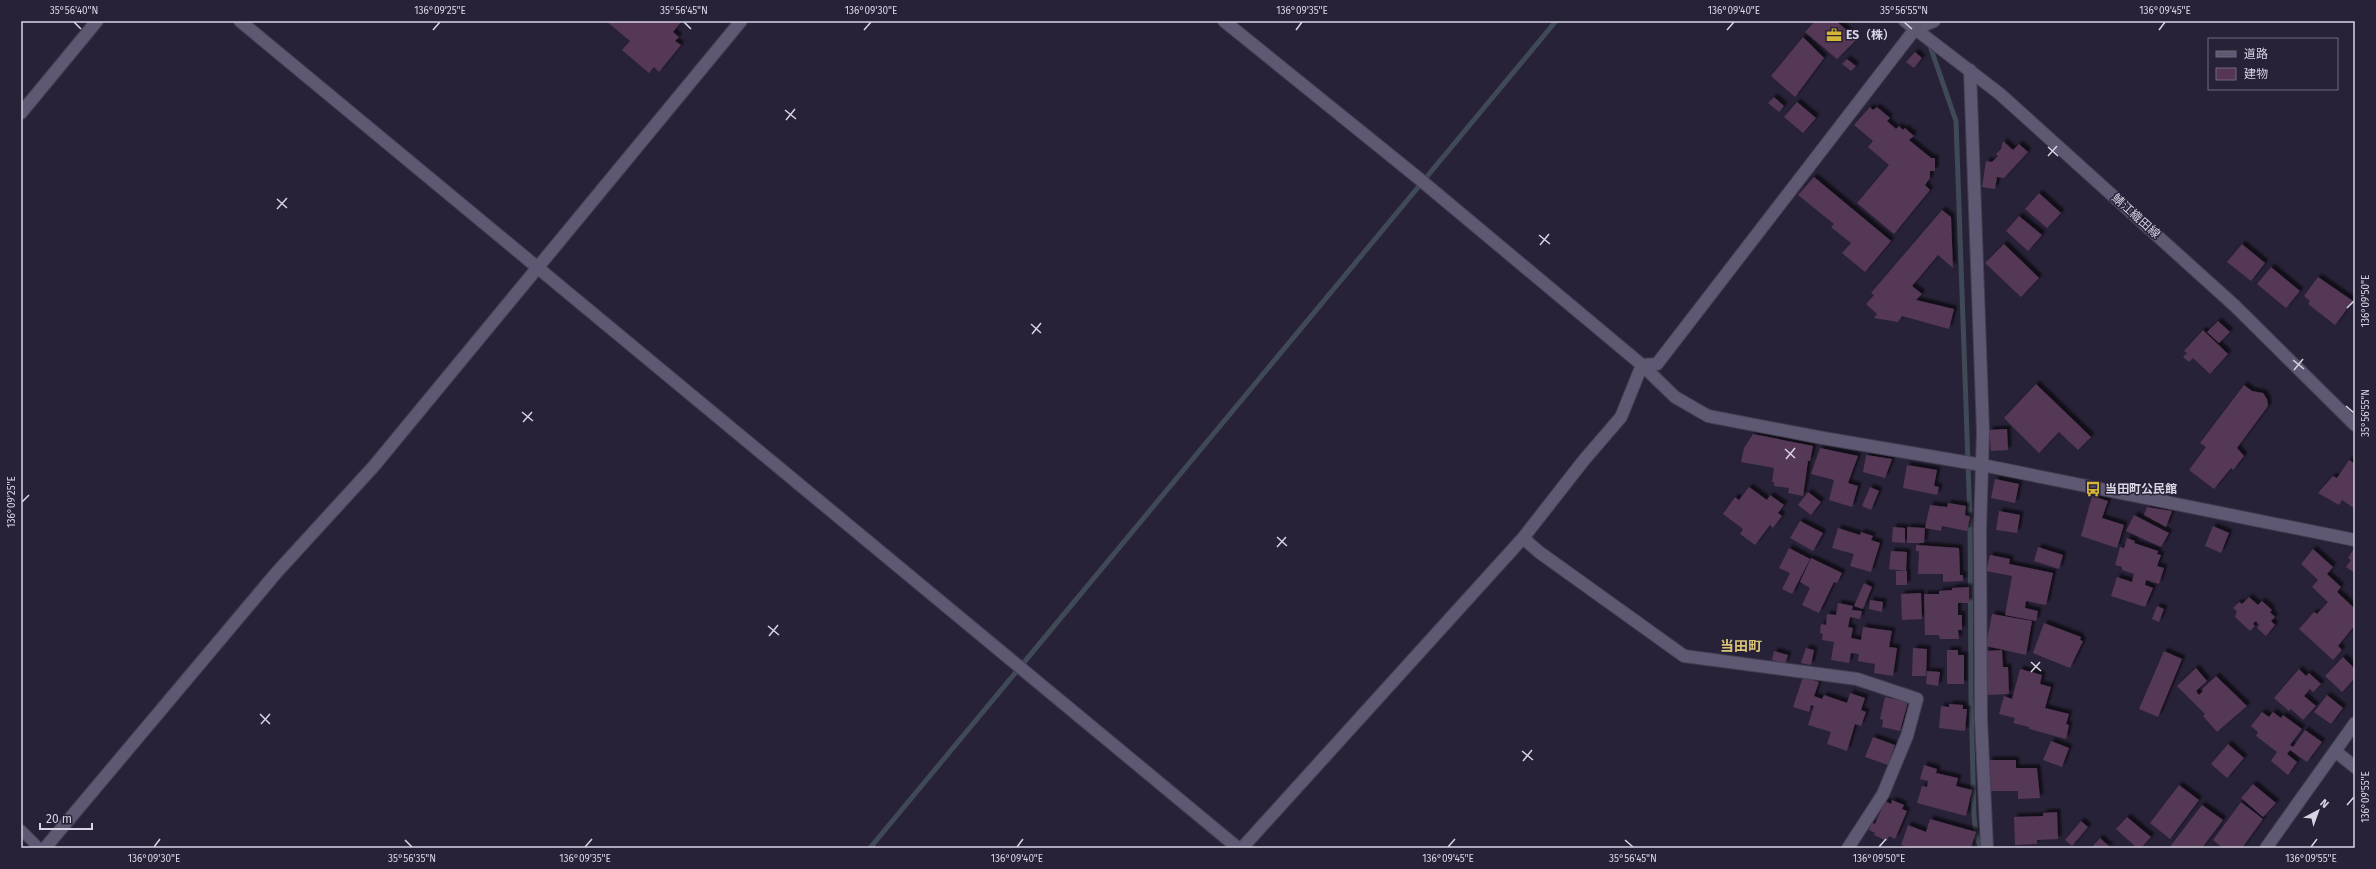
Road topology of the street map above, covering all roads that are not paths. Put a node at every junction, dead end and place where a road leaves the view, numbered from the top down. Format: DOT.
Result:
graph roads {
  1 [pos="97,21"];
  2 [pos="240,21"];
  3 [pos="741,21"];
  4 [pos="1224,21"];
  5 [pos="1905,21"];
  6 [pos="1934,21"];
  7 [pos="1915,29"];
  8 [pos="1970,70"];
  9 [pos="21,113"];
  10 [pos="537,268"];
  11 [pos="1642,365"];
  12 [pos="2355,425"];
  13 [pos="1982,465"];
  14 [pos="1523,538"];
  15 [pos="2355,540"];
  16 [pos="2355,723"];
  17 [pos="2335,751"];
  18 [pos="2355,768"];
  19 [pos="21,830"];
  20 [pos="39,848"];
  21 [pos="45,848"];
  22 [pos="1238,848"];
  23 [pos="1242,848"];
  24 [pos="1848,848"];
  25 [pos="1987,848"];
  26 [pos="2266,848"];
  1 -- 9 [label="street"];
  2 -- 10 [label="street"];
  3 -- 10 [label="street"];
  4 -- 11 [label="street"];
  5 -- 7 [label="street, 鯖江織田線"];
  6 -- 7 [label="street"];
  7 -- 8 [label="street, 鯖江織田線"];
  7 -- 11 [label="street"];
  8 -- 12 [label="street, 鯖江織田線"];
  8 -- 13 [label="street"];
  10 -- 21 [label="street"];
  10 -- 22 [label="street"];
  11 -- 13 [label="street"];
  11 -- 14 [label="street"];
  13 -- 15 [label="street"];
  13 -- 25 [label="street"];
  14 -- 23 [label="street"];
  14 -- 24 [label="street"];
  16 -- 17 [label="street"];
  17 -- 18 [label="street"];
  17 -- 26 [label="street"];
  19 -- 20 [label="lane"];
}
